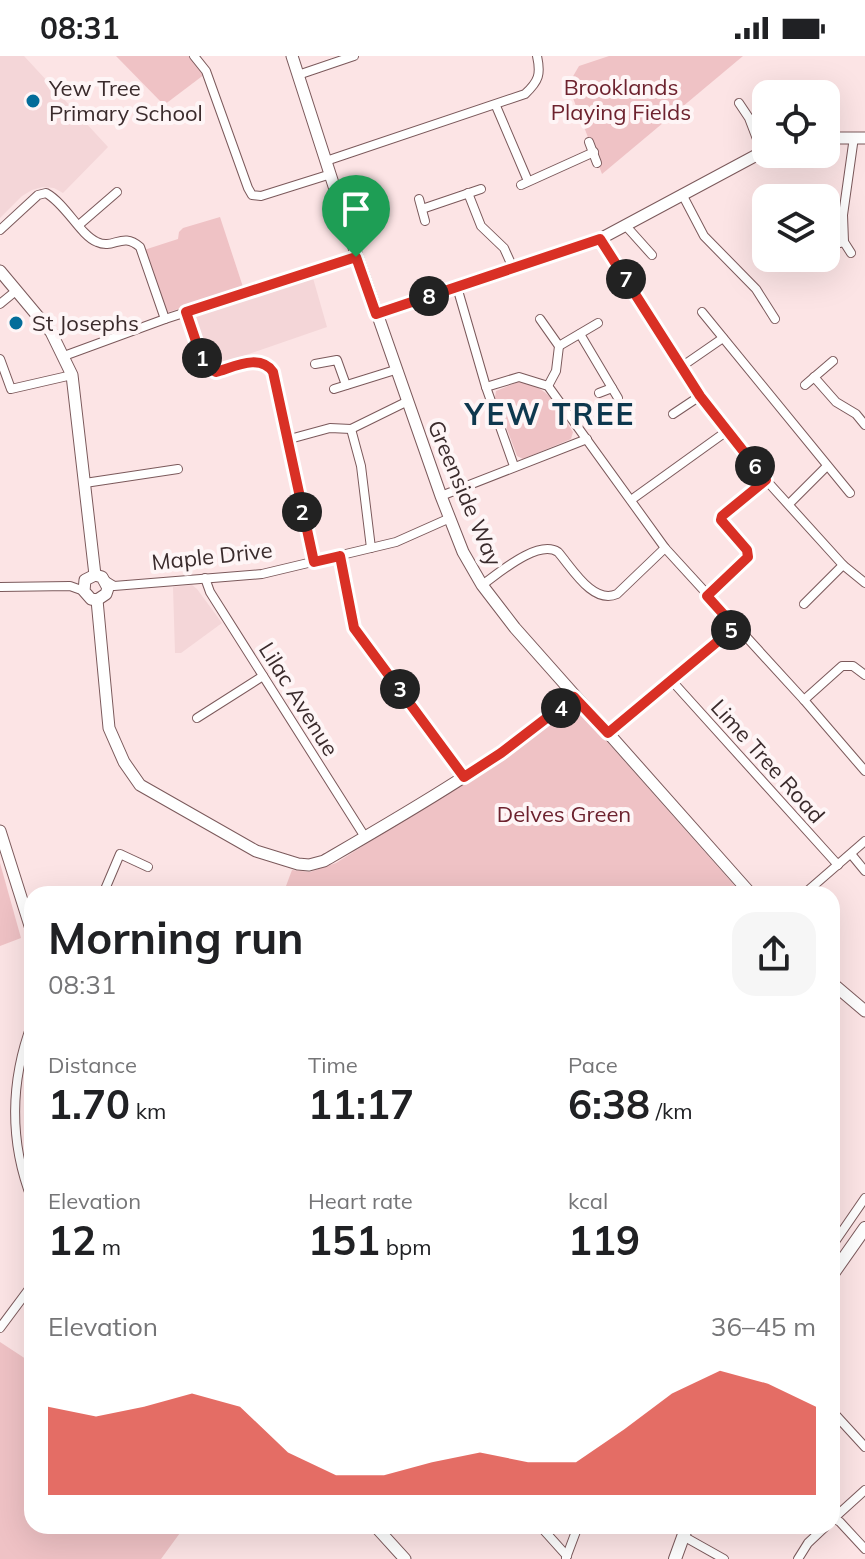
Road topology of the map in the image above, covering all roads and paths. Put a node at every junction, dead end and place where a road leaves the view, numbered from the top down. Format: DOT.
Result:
graph roads {
  1 [pos="194,56"];
  2 [pos="292,56"];
  3 [pos="354,56"];
  4 [pos="537,56"];
  5 [pos="298,75"];
  6 [pos="739,103"];
  7 [pos="496,106"];
  8 [pos="752,111"];
  9 [pos="746,115"];
  10 [pos="752,127"];
  11 [pos="859,137"];
  12 [pos="589,142"];
  13 [pos="594,152"];
  14 [pos="752,157"];
  15 [pos="326,161"];
  16 [pos="597,163"];
  17 [pos="331,174"];
  18 [pos="481,189"];
  19 [pos="117,192"];
  20 [pos="468,193"];
  21 [pos="682,194"];
  22 [pos="419,199"];
  23 [pos="107,201"];
  24 [pos="115,208"];
  25 [pos="422,209"];
  26 [pos="840,215"];
  27 [pos="843,215"];
  28 [pos="425,221"];
  29 [pos="80,224"];
  30 [pos="626,226"];
  31 [pos="0,230"];
  32 [pos="600,239"];
  33 [pos="844,242"];
  34 [pos="840,243"];
  35 [pos="851,253"];
  36 [pos="652,255"];
  37 [pos="356,257"];
  38 [pos="513,268"];
  39 [pos="0,271"];
  40 [pos="457,287"];
  41 [pos="17,290"];
  42 [pos="781,303"];
  43 [pos="0,304"];
  44 [pos="186,312"];
  45 [pos="702,312"];
  46 [pos="376,314"];
  47 [pos="165,319"];
  48 [pos="540,319"];
  49 [pos="598,323"];
  50 [pos="580,334"];
  51 [pos="723,338"];
  52 [pos="559,346"];
  53 [pos="64,356"];
  54 [pos="0,359"];
  55 [pos="833,361"];
  56 [pos="315,364"];
  57 [pos="681,367"];
  58 [pos="395,370"];
  59 [pos="72,375"];
  60 [pos="814,377"];
  61 [pos="346,385"];
  62 [pos="805,385"];
  63 [pos="548,386"];
  64 [pos="486,387"];
  65 [pos="612,388"];
  66 [pos="334,389"];
  67 [pos="599,393"];
  68 [pos="700,396"];
  69 [pos="618,398"];
  70 [pos="406,402"];
  71 [pos="673,414"];
  72 [pos="865,425"];
  73 [pos="351,429"];
  74 [pos="727,431"];
  75 [pos="587,439"];
  76 [pos="286,440"];
  77 [pos="514,466"];
  78 [pos="827,466"];
  79 [pos="178,469"];
  80 [pos="766,480"];
  81 [pos="85,483"];
  82 [pos="850,493"];
  83 [pos="441,496"];
  84 [pos="631,500"];
  85 [pos="789,504"];
  86 [pos="450,518"];
  87 [pos="371,548"];
  88 [pos="665,548"];
  89 [pos="340,556"];
  90 [pos="314,562"];
  91 [pos="843,565"];
  92 [pos="205,578"];
  93 [pos="88,582"];
  94 [pos="865,583"];
  95 [pos="482,585"];
  96 [pos="0,587"];
  97 [pos="106,590"];
  98 [pos="707,596"];
  99 [pos="804,604"];
  100 [pos="735,627"];
  101 [pos="865,675"];
  102 [pos="263,676"];
  103 [pos="672,681"];
  104 [pos="574,697"];
  105 [pos="804,700"];
  106 [pos="197,718"];
  107 [pos="608,733"];
  108 [pos="865,771"];
  109 [pos="464,777"];
  110 [pos="0,831"];
  111 [pos="365,837"];
  112 [pos="865,841"];
  113 [pos="851,854"];
  114 [pos="838,865"];
  115 [pos="148,867"];
  116 [pos="865,871"];
  117 [pos="106,886"];
  118 [pos="744,886"];
  119 [pos="813,886"];
  120 [pos="24,898"];
  121 [pos="840,989"];
  122 [pos="865,1008"];
  123 [pos="24,1044"];
  124 [pos="24,1177"];
  125 [pos="865,1198"];
  126 [pos="865,1228"];
  127 [pos="840,1234"];
  128 [pos="840,1264"];
  129 [pos="24,1296"];
  130 [pos="0,1328"];
  131 [pos="840,1420"];
  132 [pos="865,1447"];
  133 [pos="865,1490"];
  134 [pos="840,1512"];
  135 [pos="840,1522"];
  136 [pos="382,1534"];
  137 [pos="546,1534"];
  138 [pos="575,1534"];
  139 [pos="684,1534"];
  140 [pos="689,1534"];
  141 [pos="818,1534"];
  142 [pos="865,1549"];
  143 [pos="566,1558"];
  144 [pos="405,1559"];
  145 [pos="675,1559"];
  146 [pos="724,1559"];
  147 [pos="798,1559"];
  1 -- 17 [label="street"];
  2 -- 5 [label="street, Greenside Way"];
  3 -- 5 [label="street"];
  4 -- 7 [label="street"];
  5 -- 15 [label="street, Greenside Way"];
  6 -- 9 [label="street"];
  7 -- 13 [label="street"];
  7 -- 15 [label="street"];
  8 -- 9 [label="street"];
  9 -- 10 [label="street"];
  11 -- 27 [label="street"];
  12 -- 13 [label="street"];
  13 -- 16 [label="street"];
  14 -- 21 [label="street"];
  15 -- 17 [label="street, Greenside Way"];
  17 -- 37 [label="street, Greenside Way"];
  18 -- 20 [label="street"];
  19 -- 23 [label="street"];
  20 -- 25 [label="street"];
  20 -- 38 [label="street"];
  21 -- 30 [label="street"];
  21 -- 42 [label="street"];
  22 -- 25 [label="street"];
  23 -- 24 [label="street"];
  23 -- 29 [label="street"];
  25 -- 28 [label="street"];
  26 -- 27 [label="street"];
  27 -- 33 [label="street"];
  29 -- 31 [label="street"];
  29 -- 47 [label="street"];
  30 -- 32 [label="street"];
  30 -- 36 [label="street"];
  32 -- 38 [label="street"];
  32 -- 57 [label="street"];
  33 -- 34 [label="street"];
  33 -- 35 [label="street"];
  37 -- 44 [label="street"];
  37 -- 46 [label="street, Greenside Way"];
  38 -- 40 [label="street"];
  39 -- 41 [label="street"];
  40 -- 46 [label="street"];
  40 -- 64 [label="street"];
  41 -- 43 [label="street"];
  41 -- 53 [label="street"];
  44 -- 47 [label="street"];
  44 -- 76 [label="street"];
  45 -- 51 [label="street"];
  46 -- 58 [label="street, Greenside Way"];
  47 -- 53 [label="street"];
  48 -- 52 [label="street"];
  49 -- 50 [label="street"];
  50 -- 52 [label="street"];
  50 -- 65 [label="street"];
  51 -- 57 [label="street"];
  51 -- 78 [label="street"];
  52 -- 63 [label="street"];
  53 -- 59 [label="street"];
  54 -- 59 [label="street"];
  55 -- 60 [label="street"];
  56 -- 61 [label="street"];
  57 -- 68 [label="street"];
  58 -- 61 [label="street"];
  58 -- 70 [label="street, Greenside Way"];
  59 -- 81 [label="street"];
  60 -- 62 [label="street"];
  60 -- 72 [label="street"];
  61 -- 66 [label="street"];
  63 -- 64 [label="street"];
  63 -- 75 [label="street"];
  64 -- 77 [label="street"];
  65 -- 67 [label="street"];
  65 -- 69 [label="street"];
  68 -- 71 [label="street"];
  68 -- 74 [label="street"];
  70 -- 73 [label="street"];
  70 -- 83 [label="street, Greenside Way"];
  73 -- 76 [label="street"];
  73 -- 87 [label="street"];
  74 -- 80 [label="street"];
  74 -- 84 [label="street"];
  75 -- 77 [label="street"];
  75 -- 84 [label="street"];
  76 -- 90 [label="street"];
  77 -- 83 [label="street"];
  78 -- 82 [label="street"];
  78 -- 85 [label="street"];
  79 -- 81 [label="street"];
  80 -- 85 [label="street"];
  80 -- 98 [label="street"];
  81 -- 93 [label="street"];
  83 -- 86 [label="street, Greenside Way"];
  84 -- 88 [label="street"];
  85 -- 91 [label="street"];
  86 -- 87 [label="street, Maple Drive"];
  86 -- 95 [label="street, Greenside Way"];
  87 -- 89 [label="street, Maple Drive"];
  88 -- 95 [label="street"];
  88 -- 98 [label="street"];
  89 -- 90 [label="street, Maple Drive"];
  89 -- 109 [label="street"];
  90 -- 92 [label="street, Maple Drive"];
  91 -- 94 [label="street"];
  91 -- 99 [label="street"];
  92 -- 97 [label="street, Maple Drive"];
  92 -- 102 [label="street, Lilac Avenue"];
  93 -- 96 [label="street"];
  93 -- 97 [label="street"];
  93 -- 97 [label="street"];
  95 -- 104 [label="street, Greenside Way"];
  97 -- 111 [label="street"];
  98 -- 100 [label="street"];
  100 -- 103 [label="street"];
  100 -- 105 [label="street"];
  101 -- 105 [label="street"];
  102 -- 106 [label="street"];
  102 -- 111 [label="street, Lilac Avenue"];
  103 -- 107 [label="street"];
  103 -- 114 [label="street, Lime Tree Road"];
  104 -- 107 [label="street, Greenside Way"];
  104 -- 109 [label="street"];
  105 -- 108 [label="street"];
  107 -- 118 [label="street, Greenside Way"];
  109 -- 111 [label="street"];
  110 -- 120 [label="street"];
  112 -- 113 [label="street"];
  113 -- 114 [label="street"];
  113 -- 116 [label="street"];
  114 -- 119 [label="street"];
  115 -- 117 [label="street"];
  121 -- 122 [label="street"];
  123 -- 124 [label="street"];
  125 -- 127 [label="street"];
  126 -- 128 [label="main road"];
  129 -- 130 [label="street"];
  131 -- 132 [label="street"];
  133 -- 134 [label="street"];
  135 -- 142 [label="street"];
  136 -- 144 [label="street"];
  137 -- 143 [label="street"];
  138 -- 143 [label="street"];
  139 -- 145 [label="main road"];
  140 -- 146 [label="street"];
  141 -- 147 [label="street"];
}
